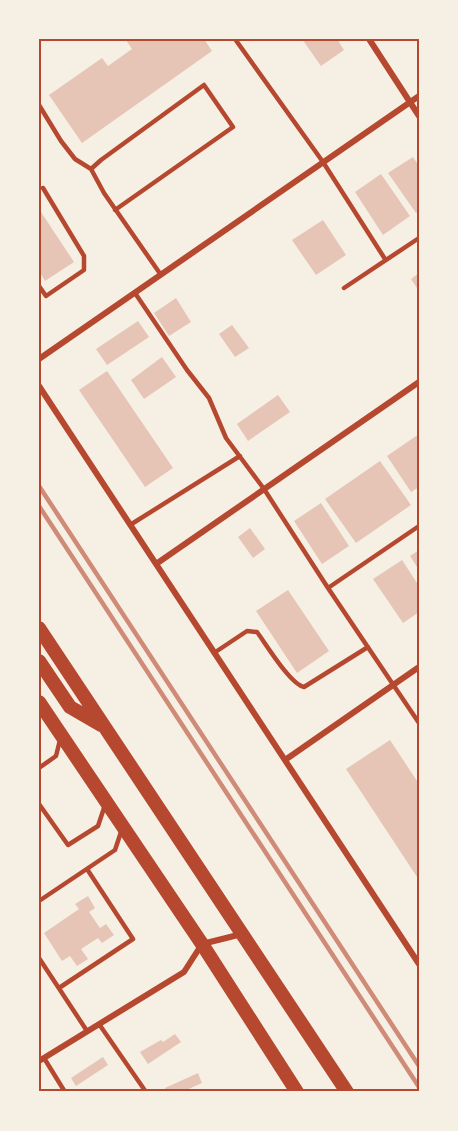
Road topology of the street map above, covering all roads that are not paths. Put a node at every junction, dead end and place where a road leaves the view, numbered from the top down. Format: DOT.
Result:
graph roads {
  1 [pos="235,39"];
  2 [pos="369,39"];
  3 [pos="419,96"];
  4 [pos="410,102"];
  5 [pos="39,105"];
  6 [pos="419,116"];
  7 [pos="322,162"];
  8 [pos="91,169"];
  9 [pos="43,188"];
  10 [pos="115,210"];
  11 [pos="419,238"];
  12 [pos="385,259"];
  13 [pos="161,275"];
  14 [pos="39,286"];
  15 [pos="344,288"];
  16 [pos="135,293"];
  17 [pos="39,359"];
  18 [pos="419,382"];
  19 [pos="39,386"];
  20 [pos="240,456"];
  21 [pos="264,489"];
  22 [pos="130,525"];
  23 [pos="419,526"];
  24 [pos="156,564"];
  25 [pos="328,588"];
  26 [pos="39,628"];
  27 [pos="368,647"];
  28 [pos="214,653"];
  29 [pos="39,661"];
  30 [pos="419,667"];
  31 [pos="394,685"];
  32 [pos="39,702"];
  33 [pos="419,723"];
  34 [pos="106,728"];
  35 [pos="61,735"];
  36 [pos="285,760"];
  37 [pos="39,768"];
  38 [pos="106,802"];
  39 [pos="39,804"];
  40 [pos="122,826"];
  41 [pos="87,868"];
  42 [pos="39,901"];
  43 [pos="242,934"];
  44 [pos="202,944"];
  45 [pos="419,948"];
  46 [pos="412,953"];
  47 [pos="39,958"];
  48 [pos="419,964"];
  49 [pos="59,988"];
  50 [pos="99,1024"];
  51 [pos="87,1031"];
  52 [pos="41,1059"];
  53 [pos="65,1092"];
  54 [pos="146,1092"];
  55 [pos="297,1092"];
  56 [pos="347,1092"];
  1 -- 7 [label="lane"];
  2 -- 4 [label="street"];
  3 -- 4 [label="street"];
  4 -- 6 [label="street"];
  4 -- 7 [label="street"];
  5 -- 8 [label="lane"];
  7 -- 12 [label="lane"];
  7 -- 13 [label="street"];
  8 -- 10 [label="lane"];
  8 -- 10 [label="lane"];
  9 -- 14 [label="lane"];
  10 -- 13 [label="lane"];
  11 -- 12 [label="lane"];
  12 -- 15 [label="lane"];
  13 -- 16 [label="street"];
  16 -- 17 [label="street"];
  16 -- 20 [label="lane"];
  18 -- 21 [label="street"];
  19 -- 22 [label="street"];
  20 -- 21 [label="lane"];
  20 -- 22 [label="lane"];
  21 -- 24 [label="street"];
  21 -- 25 [label="lane"];
  22 -- 24 [label="street"];
  23 -- 25 [label="lane"];
  24 -- 28 [label="street"];
  25 -- 27 [label="lane"];
  26 -- 34 [label="main road"];
  27 -- 28 [label="lane"];
  27 -- 31 [label="lane"];
  28 -- 36 [label="street"];
  29 -- 34 [label="main road"];
  30 -- 31 [label="street"];
  31 -- 33 [label="lane"];
  31 -- 36 [label="street"];
  32 -- 35 [label="main road"];
  34 -- 43 [label="main road"];
  35 -- 37 [label="lane"];
  35 -- 38 [label="main road"];
  36 -- 46 [label="street"];
  38 -- 39 [label="lane"];
  38 -- 40 [label="main road"];
  40 -- 41 [label="lane"];
  40 -- 44 [label="main road"];
  41 -- 42 [label="lane"];
  41 -- 49 [label="lane"];
  43 -- 44 [label="street"];
  43 -- 56 [label="main road"];
  44 -- 50 [label="street"];
  44 -- 55 [label="main road"];
  45 -- 46 [label="street"];
  46 -- 48 [label="street"];
  47 -- 49 [label="lane"];
  49 -- 51 [label="lane"];
  50 -- 51 [label="street"];
  50 -- 54 [label="lane"];
  51 -- 52 [label="street"];
  52 -- 53 [label="lane"];
}
